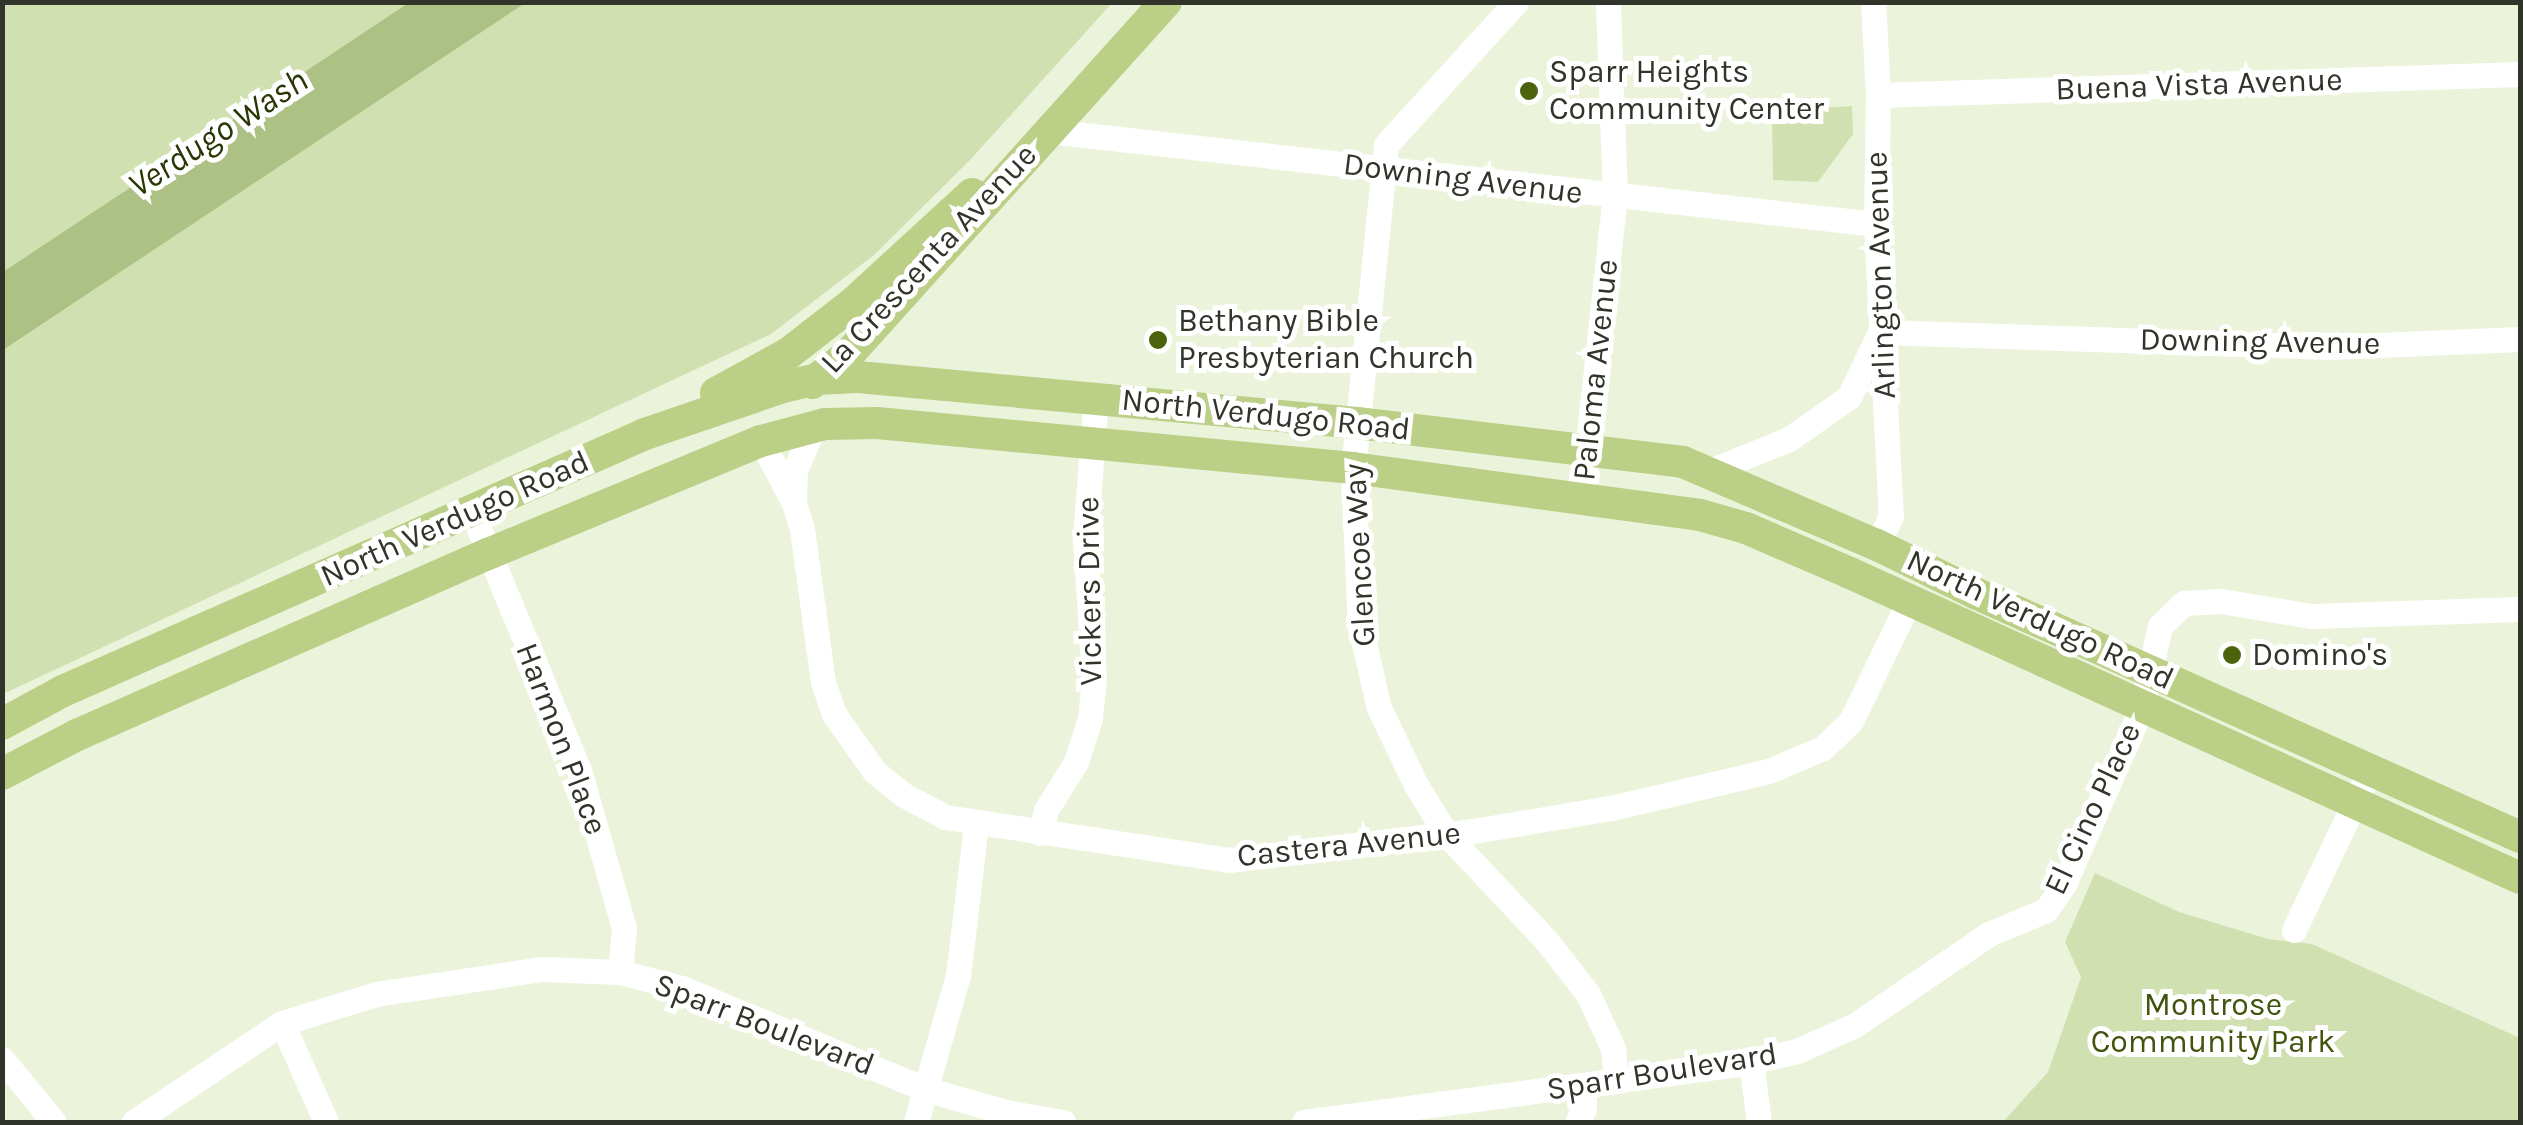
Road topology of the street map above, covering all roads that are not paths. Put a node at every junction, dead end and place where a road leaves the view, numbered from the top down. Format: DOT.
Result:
graph roads {
  1 [pos="1166,2"];
  2 [pos="1516,2"];
  3 [pos="1608,2"];
  4 [pos="1873,2"];
  5 [pos="2520,74"];
  6 [pos="1878,95"];
  7 [pos="1050,132"];
  8 [pos="1383,170"];
  9 [pos="1614,196"];
  10 [pos="1876,224"];
  11 [pos="1880,332"];
  12 [pos="2520,339"];
  13 [pos="816,379"];
  14 [pos="1096,398"];
  15 [pos="1357,423"];
  16 [pos="814,426"];
  17 [pos="645,434"];
  18 [pos="761,441"];
  19 [pos="1092,444"];
  20 [pos="1587,449"];
  21 [pos="1353,468"];
  22 [pos="1707,472"];
  23 [pos="658,486"];
  24 [pos="1582,498"];
  25 [pos="794,502"];
  26 [pos="472,512"];
  27 [pos="1876,544"];
  28 [pos="488,554"];
  29 [pos="1909,601"];
  30 [pos="2520,610"];
  31 [pos="2148,670"];
  32 [pos="2142,706"];
  33 [pos="2,724"];
  34 [pos="2370,768"];
  35 [pos="2,774"];
  36 [pos="2354,803"];
  37 [pos="976,824"];
  38 [pos="1040,833"];
  39 [pos="1446,834"];
  40 [pos="2520,837"];
  41 [pos="2520,878"];
  42 [pos="2044,912"];
  43 [pos="2294,930"];
  44 [pos="620,972"];
  45 [pos="282,1024"];
  46 [pos="2,1059"];
  47 [pos="1752,1062"];
  48 [pos="1616,1081"];
  49 [pos="1584,1085"];
  50 [pos="925,1089"];
  51 [pos="54,1122"];
  52 [pos="134,1122"];
  53 [pos="326,1122"];
  54 [pos="916,1122"];
  55 [pos="1063,1122"];
  56 [pos="1304,1122"];
  57 [pos="1578,1122"];
  58 [pos="1759,1122"];
  1 -- 7 [label="main road, La Crescenta Avenue"];
  2 -- 8 [label="street, Glencoe Way"];
  3 -- 9 [label="street, Paloma Avenue"];
  4 -- 6 [label="street, Arlington Avenue"];
  5 -- 6 [label="street, Buena Vista Avenue"];
  6 -- 10 [label="street, Arlington Avenue"];
  7 -- 8 [label="street, Downing Avenue"];
  7 -- 13 [label="main road, La Crescenta Avenue"];
  7 -- 17 [label="main road, La Crescenta Avenue"];
  8 -- 9 [label="street, Downing Avenue"];
  8 -- 15 [label="street, Glencoe Way"];
  9 -- 10 [label="street, Downing Avenue"];
  9 -- 20 [label="street, Paloma Avenue"];
  10 -- 11 [label="street, Arlington Avenue"];
  11 -- 12 [label="street, Downing Avenue"];
  11 -- 22 [label="street"];
  11 -- 27 [label="street, Arlington Avenue"];
  13 -- 14 [label="main road, North Verdugo Road"];
  13 -- 17 [label="main road, North Verdugo Road"];
  13 -- 23 [label="main road, La Crescenta Avenue"];
  14 -- 15 [label="main road, North Verdugo Road"];
  14 -- 19 [label="street, Vickers Drive"];
  15 -- 20 [label="main road, North Verdugo Road"];
  15 -- 21 [label="street, Glencoe Way"];
  16 -- 18 [label="main road, North Verdugo Road"];
  16 -- 19 [label="main road, North Verdugo Road"];
  16 -- 25 [label="street, Castera Avenue"];
  17 -- 26 [label="main road, North Verdugo Road"];
  18 -- 23 [label="main road, North Verdugo Road"];
  18 -- 25 [label="street, Castera Avenue"];
  19 -- 21 [label="main road, North Verdugo Road"];
  19 -- 38 [label="street, Vickers Drive"];
  20 -- 22 [label="main road, North Verdugo Road"];
  20 -- 24 [label="street, Paloma Avenue"];
  21 -- 24 [label="main road, North Verdugo Road"];
  21 -- 39 [label="street, Glencoe Way"];
  22 -- 27 [label="main road, North Verdugo Road"];
  23 -- 28 [label="main road, North Verdugo Road"];
  24 -- 29 [label="main road, North Verdugo Road"];
  25 -- 37 [label="street, Castera Avenue"];
  26 -- 28 [label="street, Harmon Place"];
  26 -- 33 [label="main road, North Verdugo Road"];
  27 -- 31 [label="main road, North Verdugo Road"];
  28 -- 35 [label="main road, North Verdugo Road"];
  28 -- 44 [label="street, Harmon Place"];
  29 -- 32 [label="main road, North Verdugo Road"];
  29 -- 39 [label="street, Castera Avenue"];
  30 -- 31 [label="street, El Cino Place"];
  31 -- 32 [label="street, El Cino Place"];
  31 -- 34 [label="main road, North Verdugo Road"];
  32 -- 36 [label="main road, North Verdugo Road"];
  32 -- 42 [label="street, El Cino Place"];
  34 -- 36 [label="street"];
  34 -- 40 [label="main road, North Verdugo Road"];
  36 -- 41 [label="main road, North Verdugo Road"];
  36 -- 43 [label="street"];
  37 -- 38 [label="street, Castera Avenue"];
  37 -- 50 [label="street"];
  38 -- 39 [label="street, Castera Avenue"];
  39 -- 48 [label="street, Glencoe Way"];
  42 -- 47 [label="street, Sparr Boulevard"];
  44 -- 45 [label="street, Sparr Boulevard"];
  44 -- 50 [label="street, Sparr Boulevard"];
  45 -- 52 [label="street, Sparr Boulevard"];
  45 -- 53 [label="street"];
  46 -- 51 [label="street"];
  47 -- 48 [label="street, Sparr Boulevard"];
  47 -- 58 [label="street"];
  48 -- 49 [label="street, Sparr Boulevard"];
  49 -- 56 [label="street, Sparr Boulevard"];
  49 -- 57 [label="street"];
  50 -- 54 [label="street"];
  50 -- 55 [label="street, Sparr Boulevard"];
}
